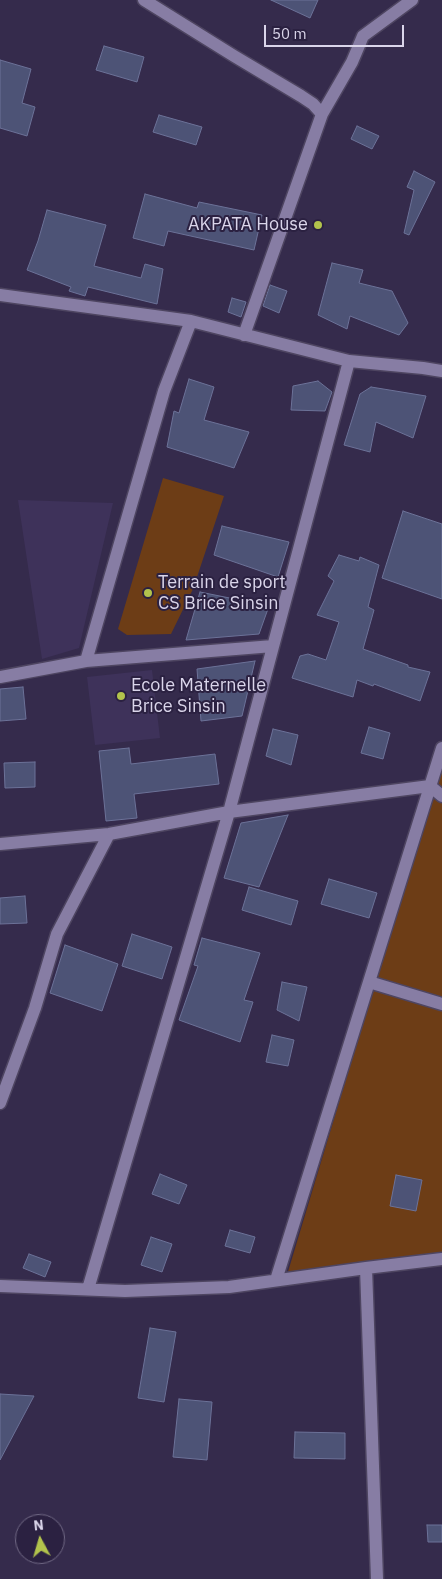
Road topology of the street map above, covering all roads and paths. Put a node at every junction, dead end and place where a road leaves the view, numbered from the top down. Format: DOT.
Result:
graph roads {
  1 [pos="144,0"];
  2 [pos="412,0"];
  3 [pos="322,114"];
  4 [pos="0,295"];
  5 [pos="191,321"];
  6 [pos="244,335"];
  7 [pos="349,361"];
  8 [pos="442,371"];
  9 [pos="273,646"];
  10 [pos="86,661"];
  11 [pos="0,677"];
  12 [pos="442,748"];
  13 [pos="430,786"];
  14 [pos="442,796"];
  15 [pos="229,812"];
  16 [pos="110,834"];
  17 [pos="0,844"];
  18 [pos="369,982"];
  19 [pos="442,1004"];
  20 [pos="0,1103"];
  21 [pos="442,1259"];
  22 [pos="366,1268"];
  23 [pos="276,1280"];
  24 [pos="0,1286"];
  25 [pos="88,1289"];
  26 [pos="377,1579"];
  1 -- 3 [label="street"];
  2 -- 3 [label="street"];
  3 -- 6 [label="street"];
  4 -- 5 [label="street"];
  5 -- 6 [label="street"];
  5 -- 10 [label="street"];
  6 -- 7 [label="street"];
  7 -- 8 [label="street"];
  7 -- 9 [label="street"];
  9 -- 10 [label="street"];
  9 -- 15 [label="street"];
  10 -- 11 [label="street"];
  12 -- 13 [label="street"];
  13 -- 14 [label="street"];
  13 -- 15 [label="street"];
  13 -- 18 [label="street"];
  15 -- 16 [label="street"];
  15 -- 25 [label="street"];
  16 -- 17 [label="street"];
  16 -- 20 [label="street"];
  18 -- 19 [label="street"];
  18 -- 23 [label="street"];
  21 -- 22 [label="street"];
  22 -- 23 [label="street"];
  22 -- 26 [label="street"];
  23 -- 25 [label="street"];
  24 -- 25 [label="street"];
}
